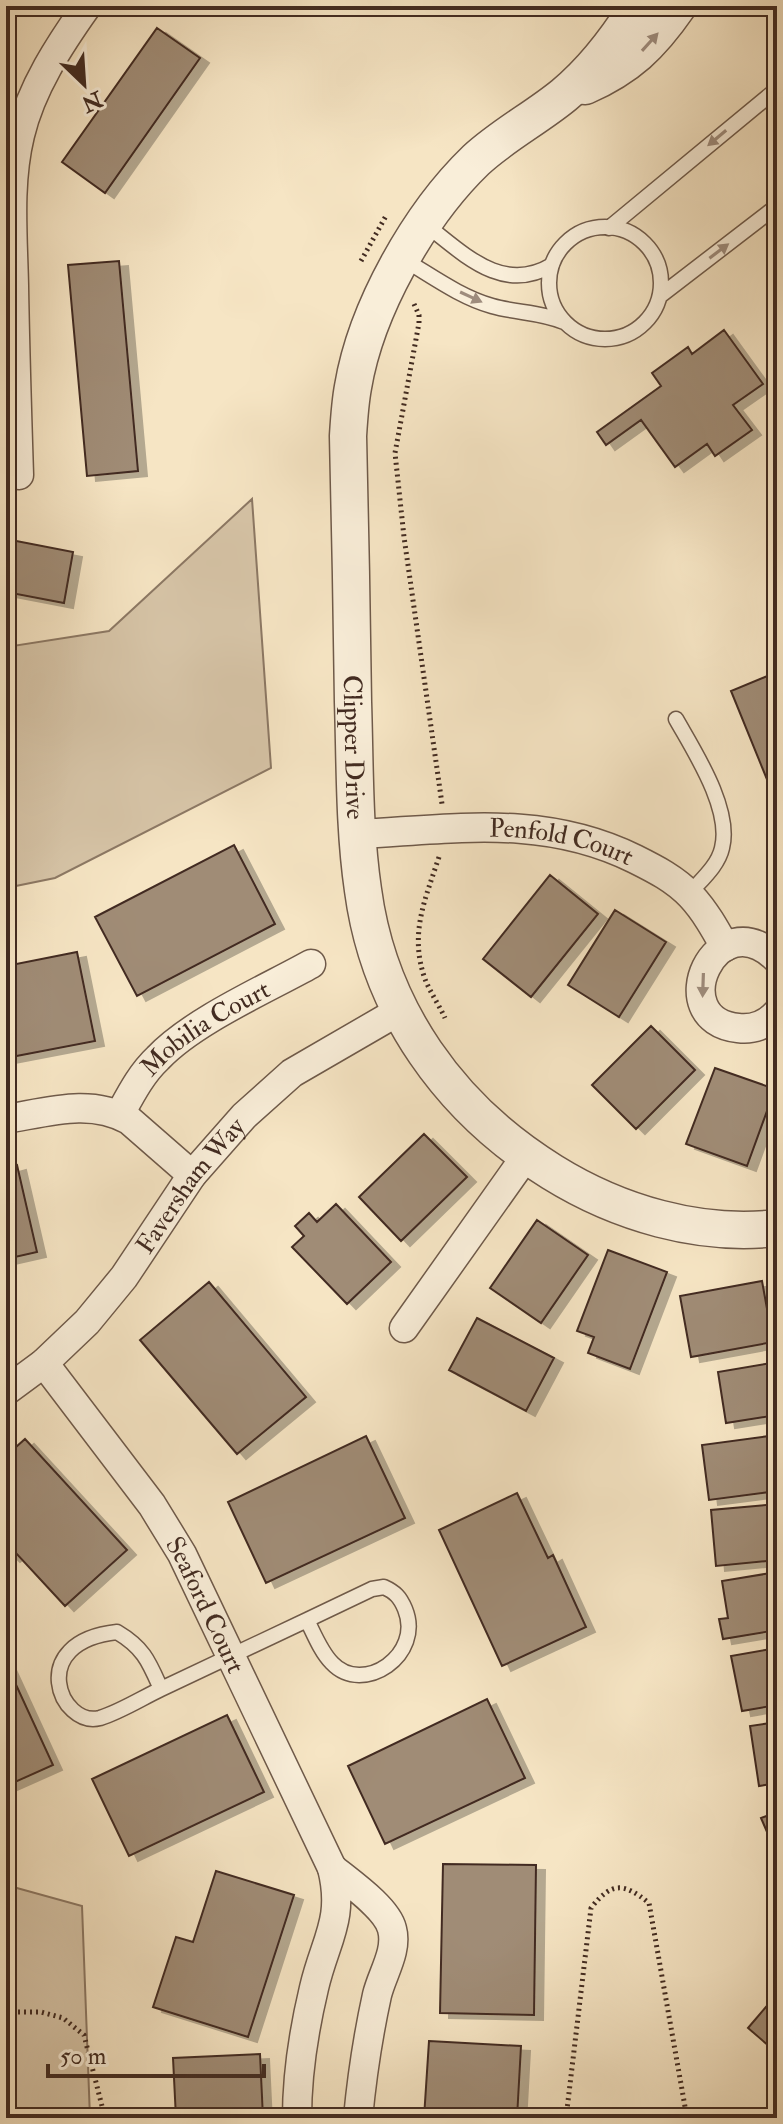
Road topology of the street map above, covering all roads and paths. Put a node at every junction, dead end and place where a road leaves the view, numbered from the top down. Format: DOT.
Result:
graph roads {
  1 [pos="87,6"];
  2 [pos="638,6"];
  3 [pos="678,6"];
  4 [pos="777,89"];
  5 [pos="565,95"];
  6 [pos="777,206"];
  7 [pos="425,224"];
  8 [pos="609,228"];
  9 [pos="403,259"];
  10 [pos="552,265"];
  11 [pos="660,296"];
  12 [pos="564,322"];
  13 [pos="19,475"];
  14 [pos="676,719"];
  15 [pos="359,834"];
  16 [pos="689,894"];
  17 [pos="725,947"];
  18 [pos="777,959"];
  19 [pos="311,964"];
  20 [pos="399,1011"];
  21 [pos="777,1013"];
  22 [pos="120,1114"];
  23 [pos="6,1119"];
  24 [pos="526,1156"];
  25 [pos="192,1175"];
  26 [pos="777,1228"];
  27 [pos="404,1328"];
  28 [pos="44,1363"];
  29 [pos="6,1391"];
  30 [pos="307,1620"];
  31 [pos="230,1656"];
  32 [pos="161,1689"];
  33 [pos="332,1868"];
  34 [pos="6,2012"];
  35 [pos="105,2118"];
  36 [pos="297,2118"];
  37 [pos="358,2118"];
  38 [pos="566,2118"];
  39 [pos="687,2118"];
  1 -- 13 [label="street"];
  2 -- 5 [label="street, Clipper Drive"];
  5 -- 3 [label="street, Clipper Drive, one-way"];
  4 -- 8 [label="lane, one-way"];
  5 -- 7 [label="street, Clipper Drive"];
  11 -- 6 [label="lane, one-way"];
  7 -- 9 [label="street, Clipper Drive"];
  7 -- 10 [label="lane"];
  8 -- 10 [label="lane"];
  8 -- 11 [label="lane"];
  9 -- 12 [label="lane, one-way"];
  9 -- 15 [label="street, Clipper Drive"];
  10 -- 12 [label="lane"];
  11 -- 12 [label="lane"];
  14 -- 16 [label="lane"];
  15 -- 16 [label="street, Penfold Court"];
  15 -- 20 [label="street, Clipper Drive"];
  16 -- 17 [label="street, Penfold Court"];
  17 -- 18 [label="street"];
  17 -- 21 [label="street, one-way"];
  19 -- 22 [label="street, Mobilia Court"];
  20 -- 24 [label="street, Clipper Drive"];
  20 -- 25 [label="street, Faversham Way"];
  22 -- 23 [label="street"];
  22 -- 25 [label="street"];
  24 -- 26 [label="street, Clipper Drive"];
  24 -- 27 [label="street"];
  25 -- 28 [label="street, Faversham Way"];
  28 -- 29 [label="street, Faversham Way"];
  28 -- 31 [label="street, Seaford Court"];
  30 -- 30 [label="lane"];
  30 -- 31 [label="lane"];
  31 -- 32 [label="lane"];
  31 -- 33 [label="street, Seaford Court"];
  32 -- 32 [label="lane"];
  33 -- 36 [label="street, Seaford Court"];
  33 -- 37 [label="street, Seaford Court"];
  34 -- 35 [label="path"];
  38 -- 39 [label="path"];
}
